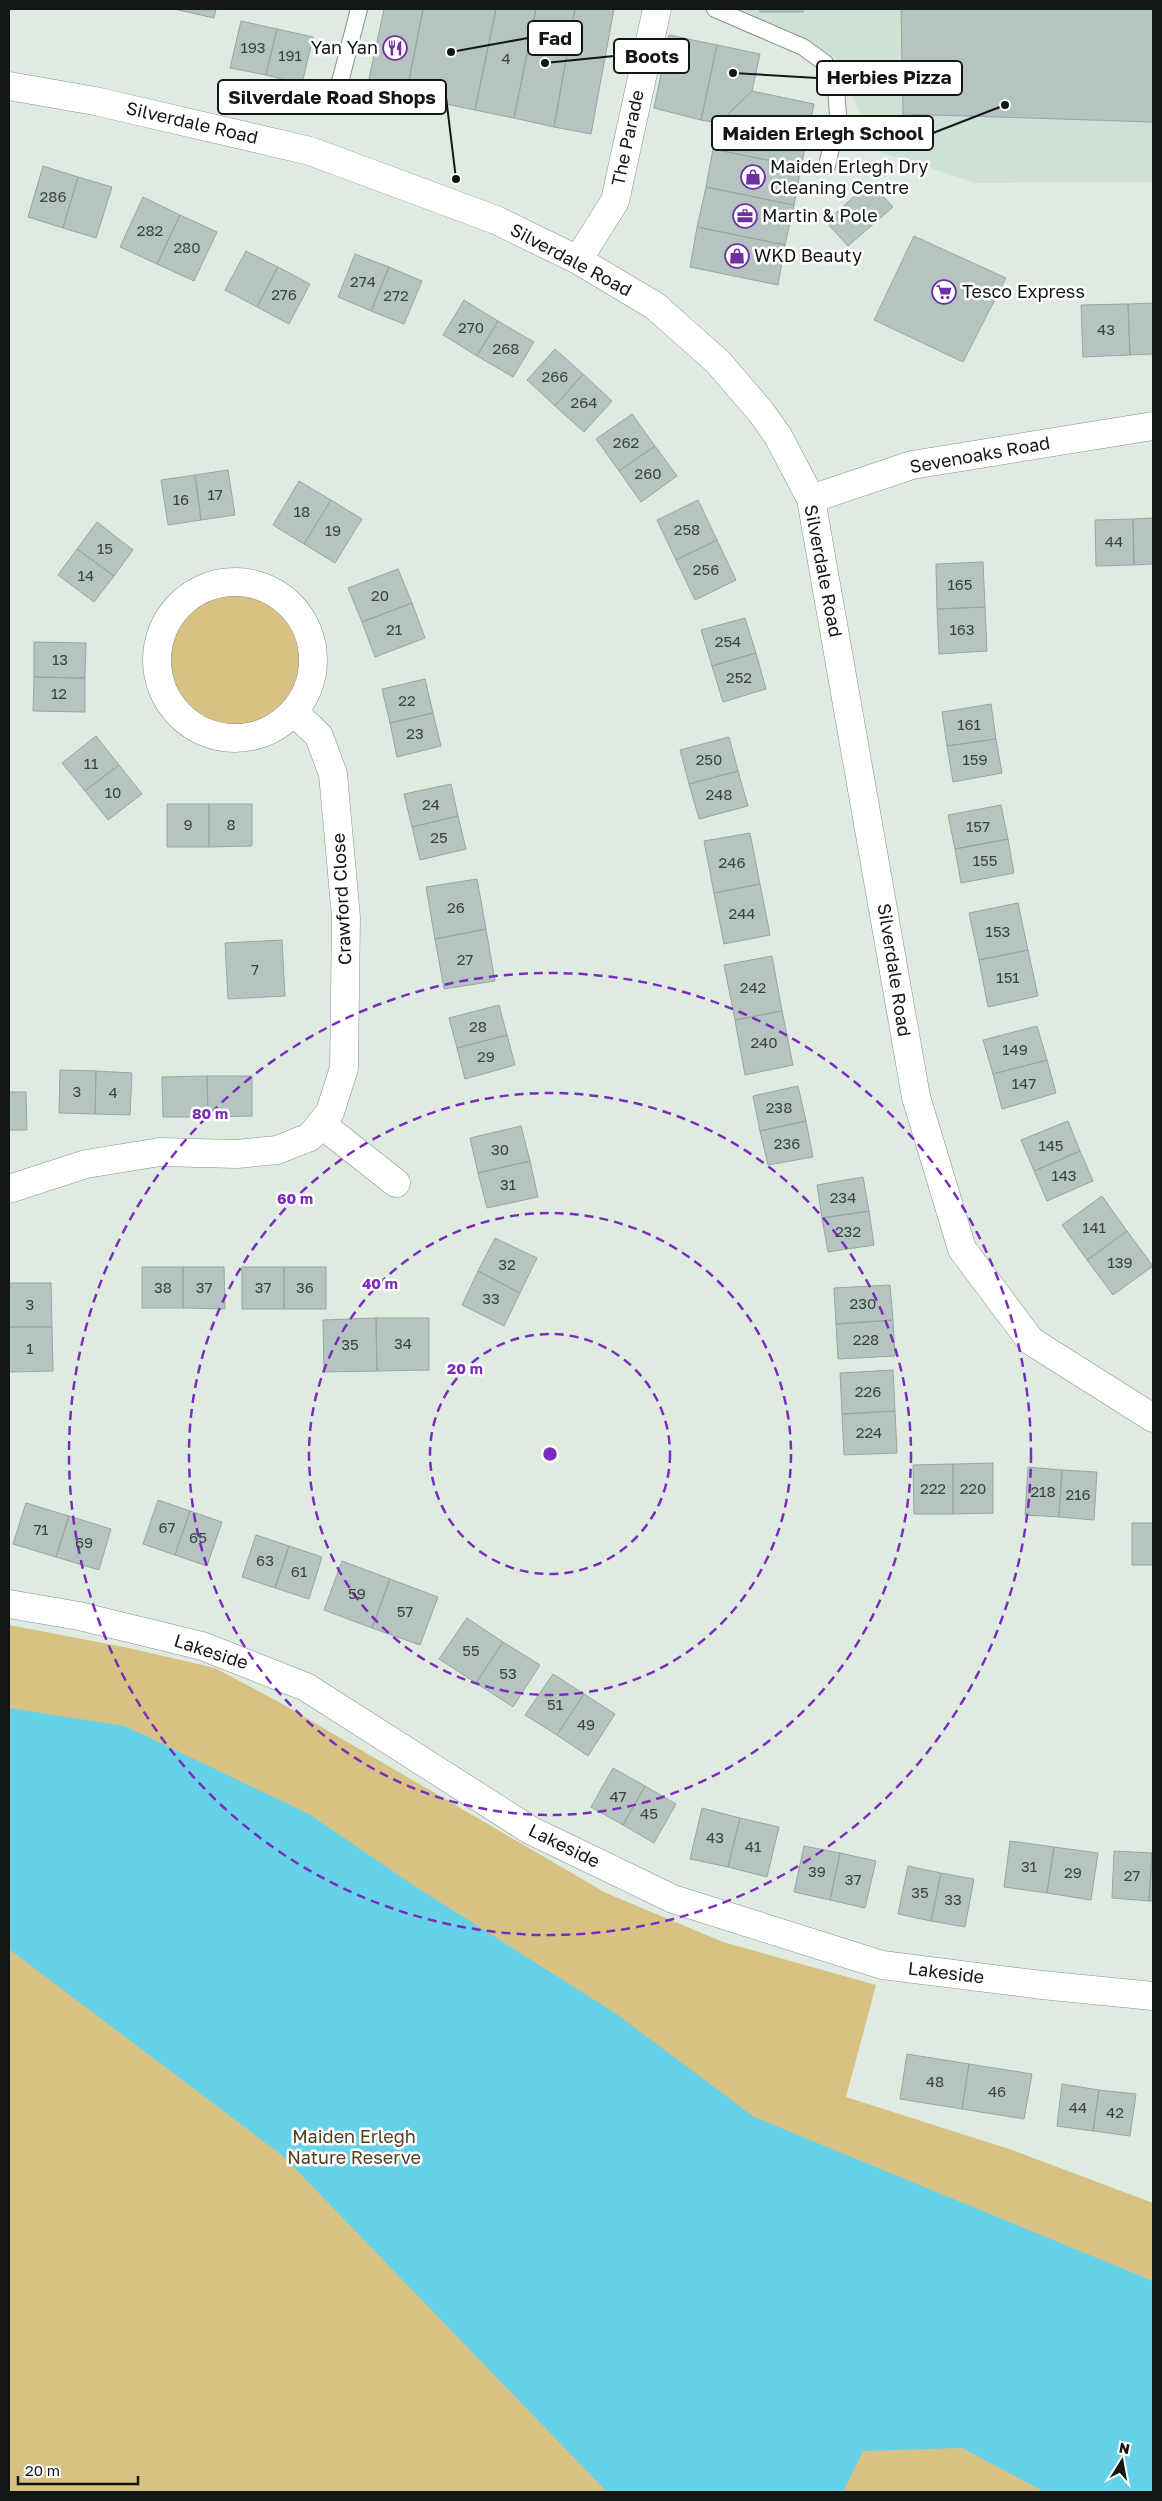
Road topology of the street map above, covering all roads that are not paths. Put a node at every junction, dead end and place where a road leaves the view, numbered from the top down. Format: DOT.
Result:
graph roads {
  1 [pos="359,9"];
  2 [pos="657,9"];
  3 [pos="715,9"];
  4 [pos="9,86"];
  5 [pos="334,105"];
  6 [pos="827,166"];
  7 [pos="578,260"];
  8 [pos="1153,426"];
  9 [pos="811,499"];
  10 [pos="294,712"];
  11 [pos="321,1124"];
  12 [pos="396,1183"];
  13 [pos="9,1189"];
  14 [pos="1153,1418"];
  15 [pos="9,1604"];
  16 [pos="1153,1996"];
  1 -- 5 [label="lane"];
  2 -- 7 [label="street, The Parade"];
  3 -- 6 [label="lane"];
  4 -- 7 [label="street, Silverdale Road"];
  7 -- 9 [label="street, Silverdale Road"];
  8 -- 9 [label="street, Sevenoaks Road"];
  9 -- 14 [label="street, Silverdale Road"];
  10 -- 10 [label="street"];
  10 -- 11 [label="street, Crawford Close"];
  11 -- 12 [label="street"];
  11 -- 13 [label="street, Crawford Close"];
  15 -- 16 [label="street, Lakeside"];
}
